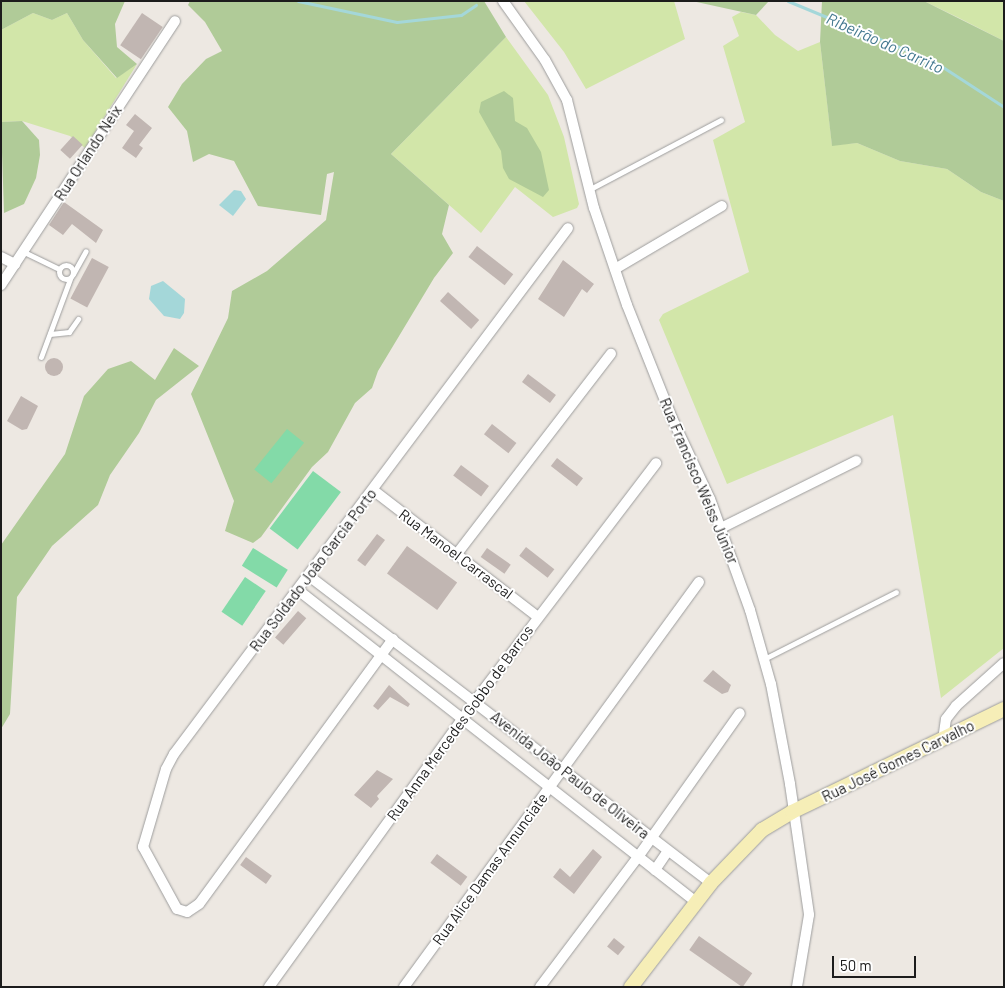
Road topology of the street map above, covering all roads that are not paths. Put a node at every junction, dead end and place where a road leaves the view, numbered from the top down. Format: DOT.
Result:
graph roads {
  1 [pos="503,1"];
  2 [pos="175,21"];
  3 [pos="721,120"];
  4 [pos="589,189"];
  5 [pos="722,206"];
  6 [pos="568,228"];
  7 [pos="86,251"];
  8 [pos="24,252"];
  9 [pos="1,257"];
  10 [pos="15,264"];
  11 [pos="59,269"];
  12 [pos="615,269"];
  13 [pos="71,276"];
  14 [pos="1,286"];
  15 [pos="78,319"];
  16 [pos="50,334"];
  17 [pos="611,354"];
  18 [pos="41,357"];
  19 [pos="856,462"];
  20 [pos="656,463"];
  21 [pos="373,490"];
  22 [pos="721,528"];
  23 [pos="456,555"];
  24 [pos="309,576"];
  25 [pos="699,582"];
  26 [pos="298,590"];
  27 [pos="896,592"];
  28 [pos="538,617"];
  29 [pos="393,639"];
  30 [pos="381,654"];
  31 [pos="764,660"];
  32 [pos="1004,663"];
  33 [pos="475,702"];
  34 [pos="1004,708"];
  35 [pos="740,714"];
  36 [pos="463,718"];
  37 [pos="944,740"];
  38 [pos="563,768"];
  39 [pos="550,787"];
  40 [pos="792,812"];
  41 [pos="649,841"];
  42 [pos="668,851"];
  43 [pos="638,857"];
  44 [pos="655,870"];
  45 [pos="711,884"];
  46 [pos="696,902"];
  47 [pos="269,987"];
  48 [pos="404,987"];
  49 [pos="540,987"];
  50 [pos="631,987"];
  51 [pos="797,987"];
  1 -- 4 [label="street, Rua Francisco Weiss Júnior"];
  2 -- 8 [label="street, Rua Orlando Neix"];
  3 -- 4 [label="lane"];
  4 -- 12 [label="street, Rua Francisco Weiss Júnior"];
  5 -- 12 [label="street"];
  6 -- 21 [label="street, Rua Soldado João Garcia Porto"];
  7 -- 13 [label="lane"];
  8 -- 10 [label="street, Rua Orlando Neix"];
  8 -- 11 [label="lane"];
  9 -- 10 [label="street"];
  10 -- 14 [label="street, Rua Orlando Neix"];
  11 -- 13 [label="lane"];
  11 -- 13 [label="lane"];
  12 -- 22 [label="street, Rua Francisco Weiss Júnior"];
  13 -- 16 [label="lane"];
  15 -- 16 [label="lane"];
  16 -- 18 [label="lane"];
  17 -- 23 [label="street"];
  19 -- 22 [label="street"];
  20 -- 28 [label="street, Rua Anna Mercedes Gobbo de Barros"];
  21 -- 23 [label="street, Rua Manoel Carrascal"];
  21 -- 24 [label="street, Rua Soldado João Garcia Porto"];
  22 -- 31 [label="street, Rua Francisco Weiss Júnior"];
  23 -- 28 [label="street, Rua Manoel Carrascal"];
  24 -- 26 [label="street, Rua Soldado João Garcia Porto"];
  24 -- 29 [label="street, Avenida João Paulo de Oliveira"];
  25 -- 38 [label="street, Rua Alice Damas Annunciate"];
  26 -- 30 [label="street, Avenida João Paulo de Oliveira"];
  26 -- 30 [label="street, Rua Soldado João Garcia Porto"];
  27 -- 31 [label="lane"];
  28 -- 33 [label="street, Rua Anna Mercedes Gobbo de Barros"];
  29 -- 30 [label="street"];
  29 -- 33 [label="street, Avenida João Paulo de Oliveira"];
  30 -- 36 [label="street, Avenida João Paulo de Oliveira"];
  31 -- 40 [label="street, Rua Francisco Weiss Júnior"];
  32 -- 37 [label="street"];
  33 -- 36 [label="street, Rua Anna Mercedes Gobbo de Barros"];
  33 -- 38 [label="street, Avenida João Paulo de Oliveira"];
  34 -- 37 [label="main road, Rua José Gomes Carvalho"];
  35 -- 41 [label="street"];
  36 -- 39 [label="street, Avenida João Paulo de Oliveira"];
  36 -- 47 [label="street, Rua Anna Mercedes Gobbo de Barros"];
  37 -- 40 [label="main road, Rua José Gomes Carvalho"];
  38 -- 39 [label="street, Rua Alice Damas Annunciate"];
  38 -- 41 [label="street, Avenida João Paulo de Oliveira"];
  39 -- 43 [label="street, Avenida João Paulo de Oliveira"];
  39 -- 48 [label="street, Rua Alice Damas Annunciate"];
  40 -- 45 [label="main road, Rua José Gomes Carvalho"];
  40 -- 51 [label="street, Rua Francisco Weiss Júnior"];
  41 -- 42 [label="street, Avenida João Paulo de Oliveira"];
  41 -- 43 [label="street"];
  42 -- 44 [label="street"];
  42 -- 45 [label="street, Avenida João Paulo de Oliveira"];
  43 -- 44 [label="street, Avenida João Paulo de Oliveira"];
  43 -- 49 [label="street"];
  44 -- 46 [label="street, Avenida João Paulo de Oliveira"];
  45 -- 46 [label="main road, Rua José Gomes Carvalho"];
  46 -- 50 [label="main road, Rua José Gomes Carvalho"];
}
